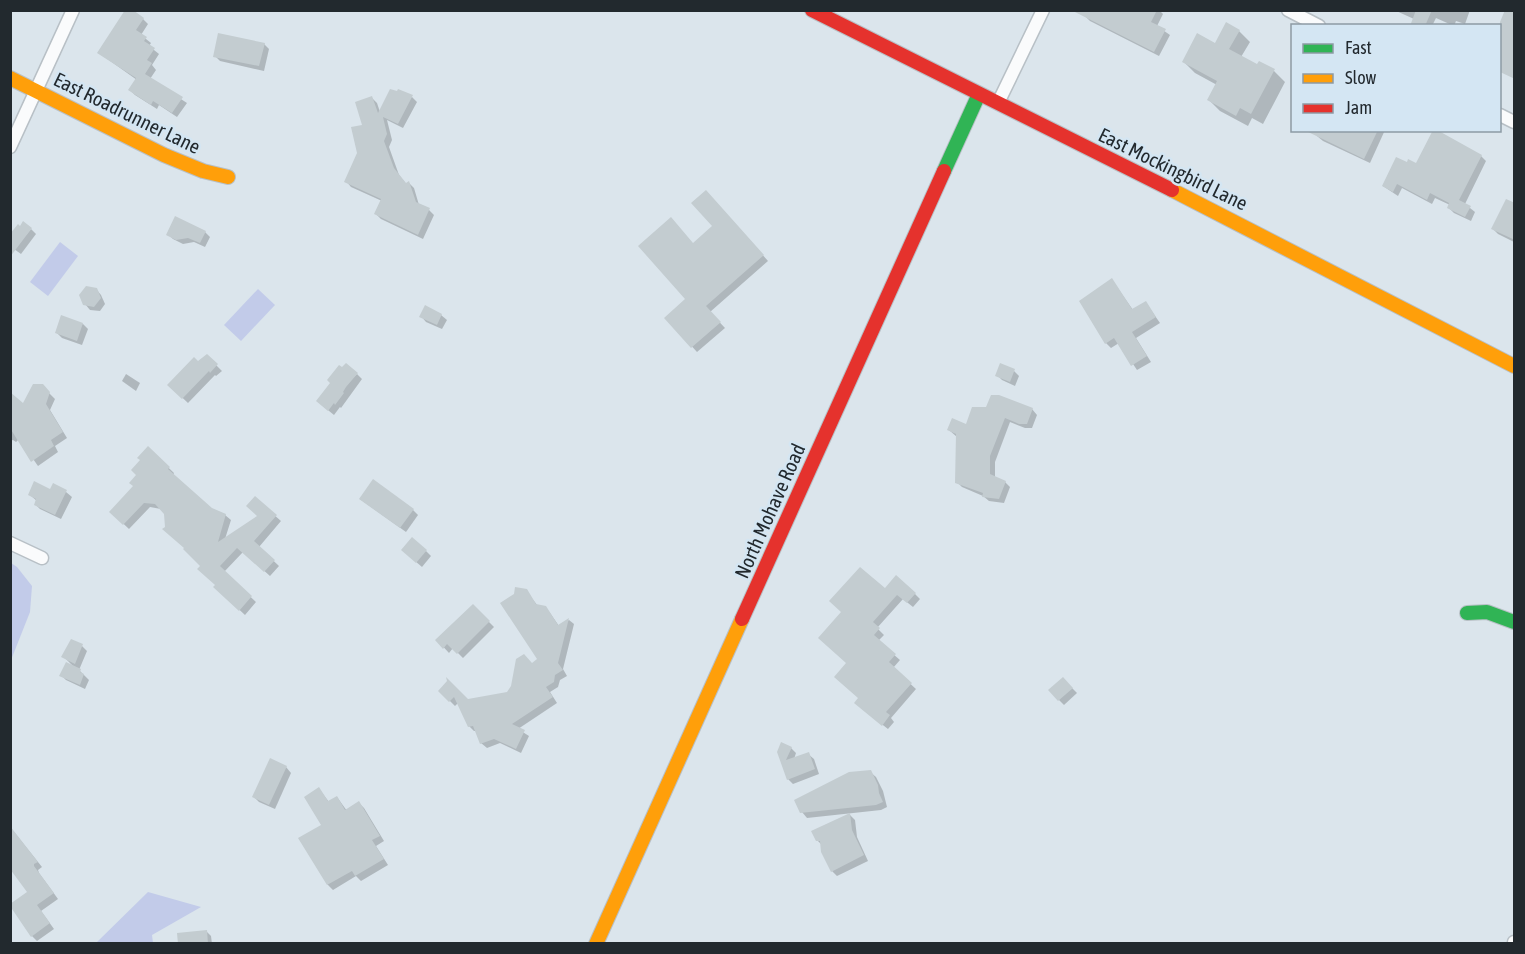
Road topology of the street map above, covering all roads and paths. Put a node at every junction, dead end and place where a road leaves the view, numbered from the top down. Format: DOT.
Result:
graph roads {
  1 [pos="73,10"];
  2 [pos="812,10"];
  3 [pos="1043,10"];
  4 [pos="1288,10"];
  5 [pos="1315,24"];
  6 [pos="10,78"];
  7 [pos="36,90"];
  8 [pos="979,94"];
  9 [pos="998,103"];
  10 [pos="1501,115"];
  11 [pos="1515,122"];
  12 [pos="10,147"];
  13 [pos="228,177"];
  14 [pos="1515,366"];
  15 [pos="10,543"];
  16 [pos="42,558"];
  17 [pos="1467,614"];
  18 [pos="1515,622"];
  19 [pos="596,944"];
  1 -- 7 [label="street"];
  2 -- 8 [label="street, East Mockingbird Lane"];
  3 -- 9 [label="street"];
  4 -- 5 [label="street"];
  6 -- 7 [label="street, East Roadrunner Lane"];
  7 -- 12 [label="street"];
  7 -- 13 [label="street, East Roadrunner Lane"];
  8 -- 9 [label="street, East Mockingbird Lane"];
  8 -- 19 [label="street, North Mohave Road"];
  9 -- 14 [label="street, East Mockingbird Lane"];
  10 -- 11 [label="street"];
  15 -- 16 [label="street"];
  17 -- 18 [label="street"];
}
